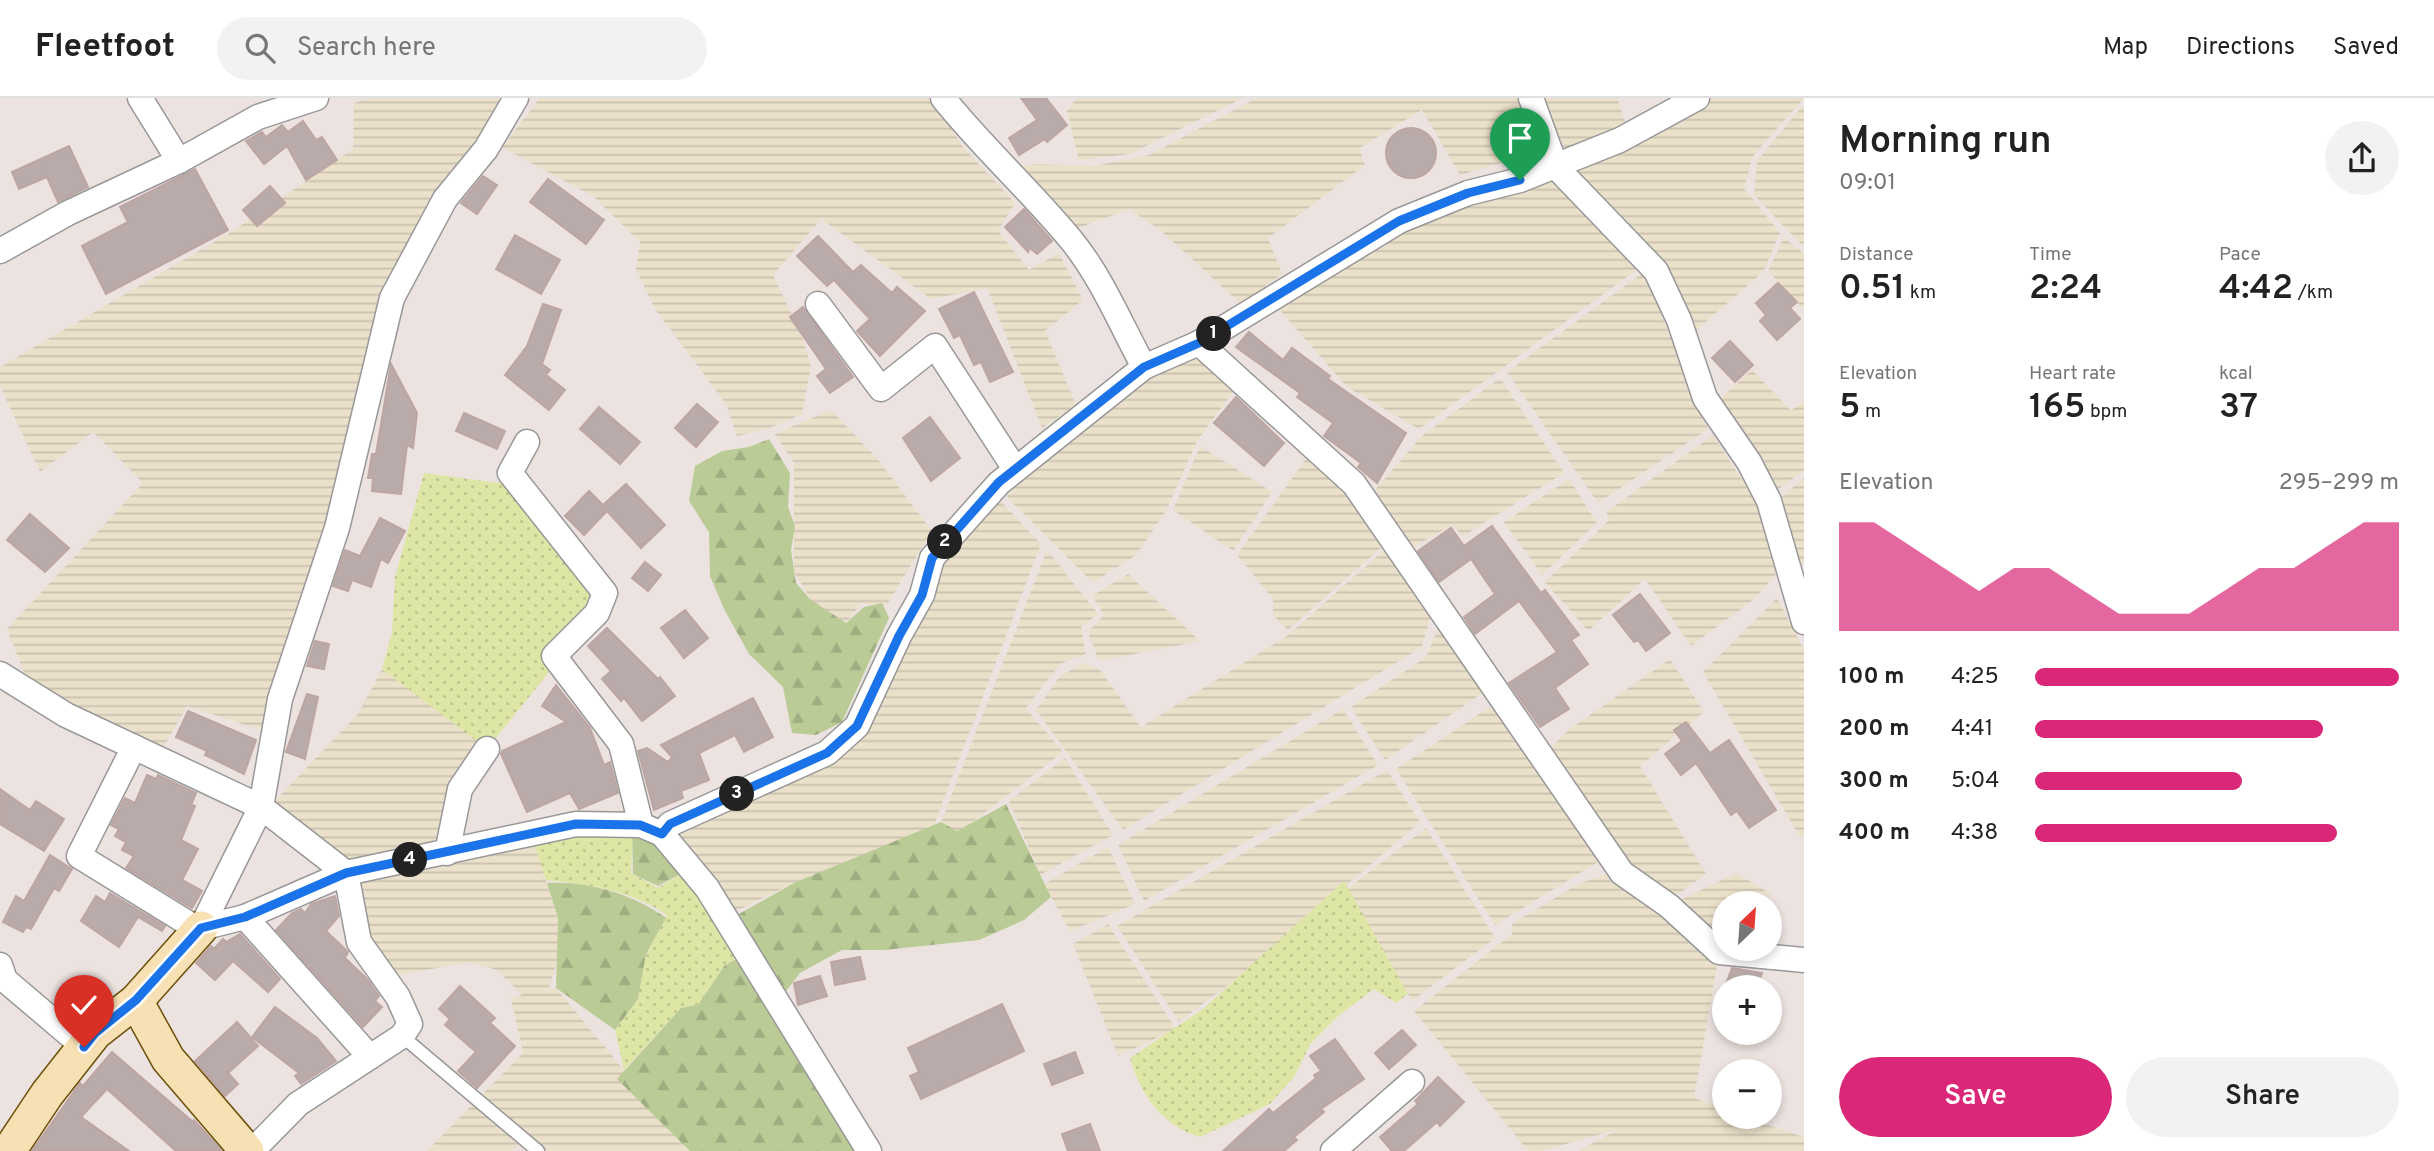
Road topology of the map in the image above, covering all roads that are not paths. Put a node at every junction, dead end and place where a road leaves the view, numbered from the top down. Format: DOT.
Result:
graph roads {
  1 [pos="140,98"];
  2 [pos="316,98"];
  3 [pos="516,98"];
  4 [pos="943,98"];
  5 [pos="1531,98"];
  6 [pos="1697,98"];
  7 [pos="179,160"];
  8 [pos="1556,167"];
  9 [pos="0,251"];
  10 [pos="818,304"];
  11 [pos="1199,343"];
  12 [pos="1144,367"];
  13 [pos="527,442"];
  14 [pos="1015,469"];
  15 [pos="1804,622"];
  16 [pos="0,674"];
  17 [pos="134,747"];
  18 [pos="487,749"];
  19 [pos="261,807"];
  20 [pos="651,830"];
  21 [pos="447,853"];
  22 [pos="346,873"];
  23 [pos="245,917"];
  24 [pos="200,929"];
  25 [pos="1804,960"];
  26 [pos="0,965"];
  27 [pos="136,1000"];
  28 [pos="402,1036"];
  29 [pos="84,1047"];
  30 [pos="370,1057"];
  31 [pos="1412,1082"];
  32 [pos="9,1151"];
  33 [pos="247,1151"];
  34 [pos="252,1151"];
  35 [pos="538,1151"];
  36 [pos="869,1151"];
  37 [pos="1333,1151"];
  1 -- 7 [label="street"];
  2 -- 7 [label="street"];
  3 -- 19 [label="street"];
  4 -- 12 [label="street"];
  5 -- 8 [label="street"];
  6 -- 8 [label="street"];
  7 -- 9 [label="street"];
  8 -- 11 [label="street"];
  8 -- 15 [label="street"];
  10 -- 14 [label="street"];
  11 -- 12 [label="street"];
  11 -- 25 [label="street"];
  12 -- 14 [label="street"];
  13 -- 20 [label="street"];
  14 -- 20 [label="street"];
  16 -- 17 [label="street"];
  17 -- 19 [label="street"];
  17 -- 24 [label="street"];
  18 -- 21 [label="street"];
  19 -- 22 [label="street"];
  19 -- 24 [label="street"];
  20 -- 21 [label="street"];
  20 -- 36 [label="street"];
  21 -- 22 [label="street"];
  22 -- 23 [label="street"];
  22 -- 28 [label="street"];
  23 -- 24 [label="street"];
  23 -- 30 [label="street"];
  24 -- 27 [label="street"];
  26 -- 29 [label="street"];
  27 -- 29 [label="street"];
  27 -- 33 [label="street"];
  28 -- 30 [label="street"];
  28 -- 35 [label="lane"];
  29 -- 32 [label="street"];
  30 -- 34 [label="street"];
  31 -- 37 [label="street"];
}
